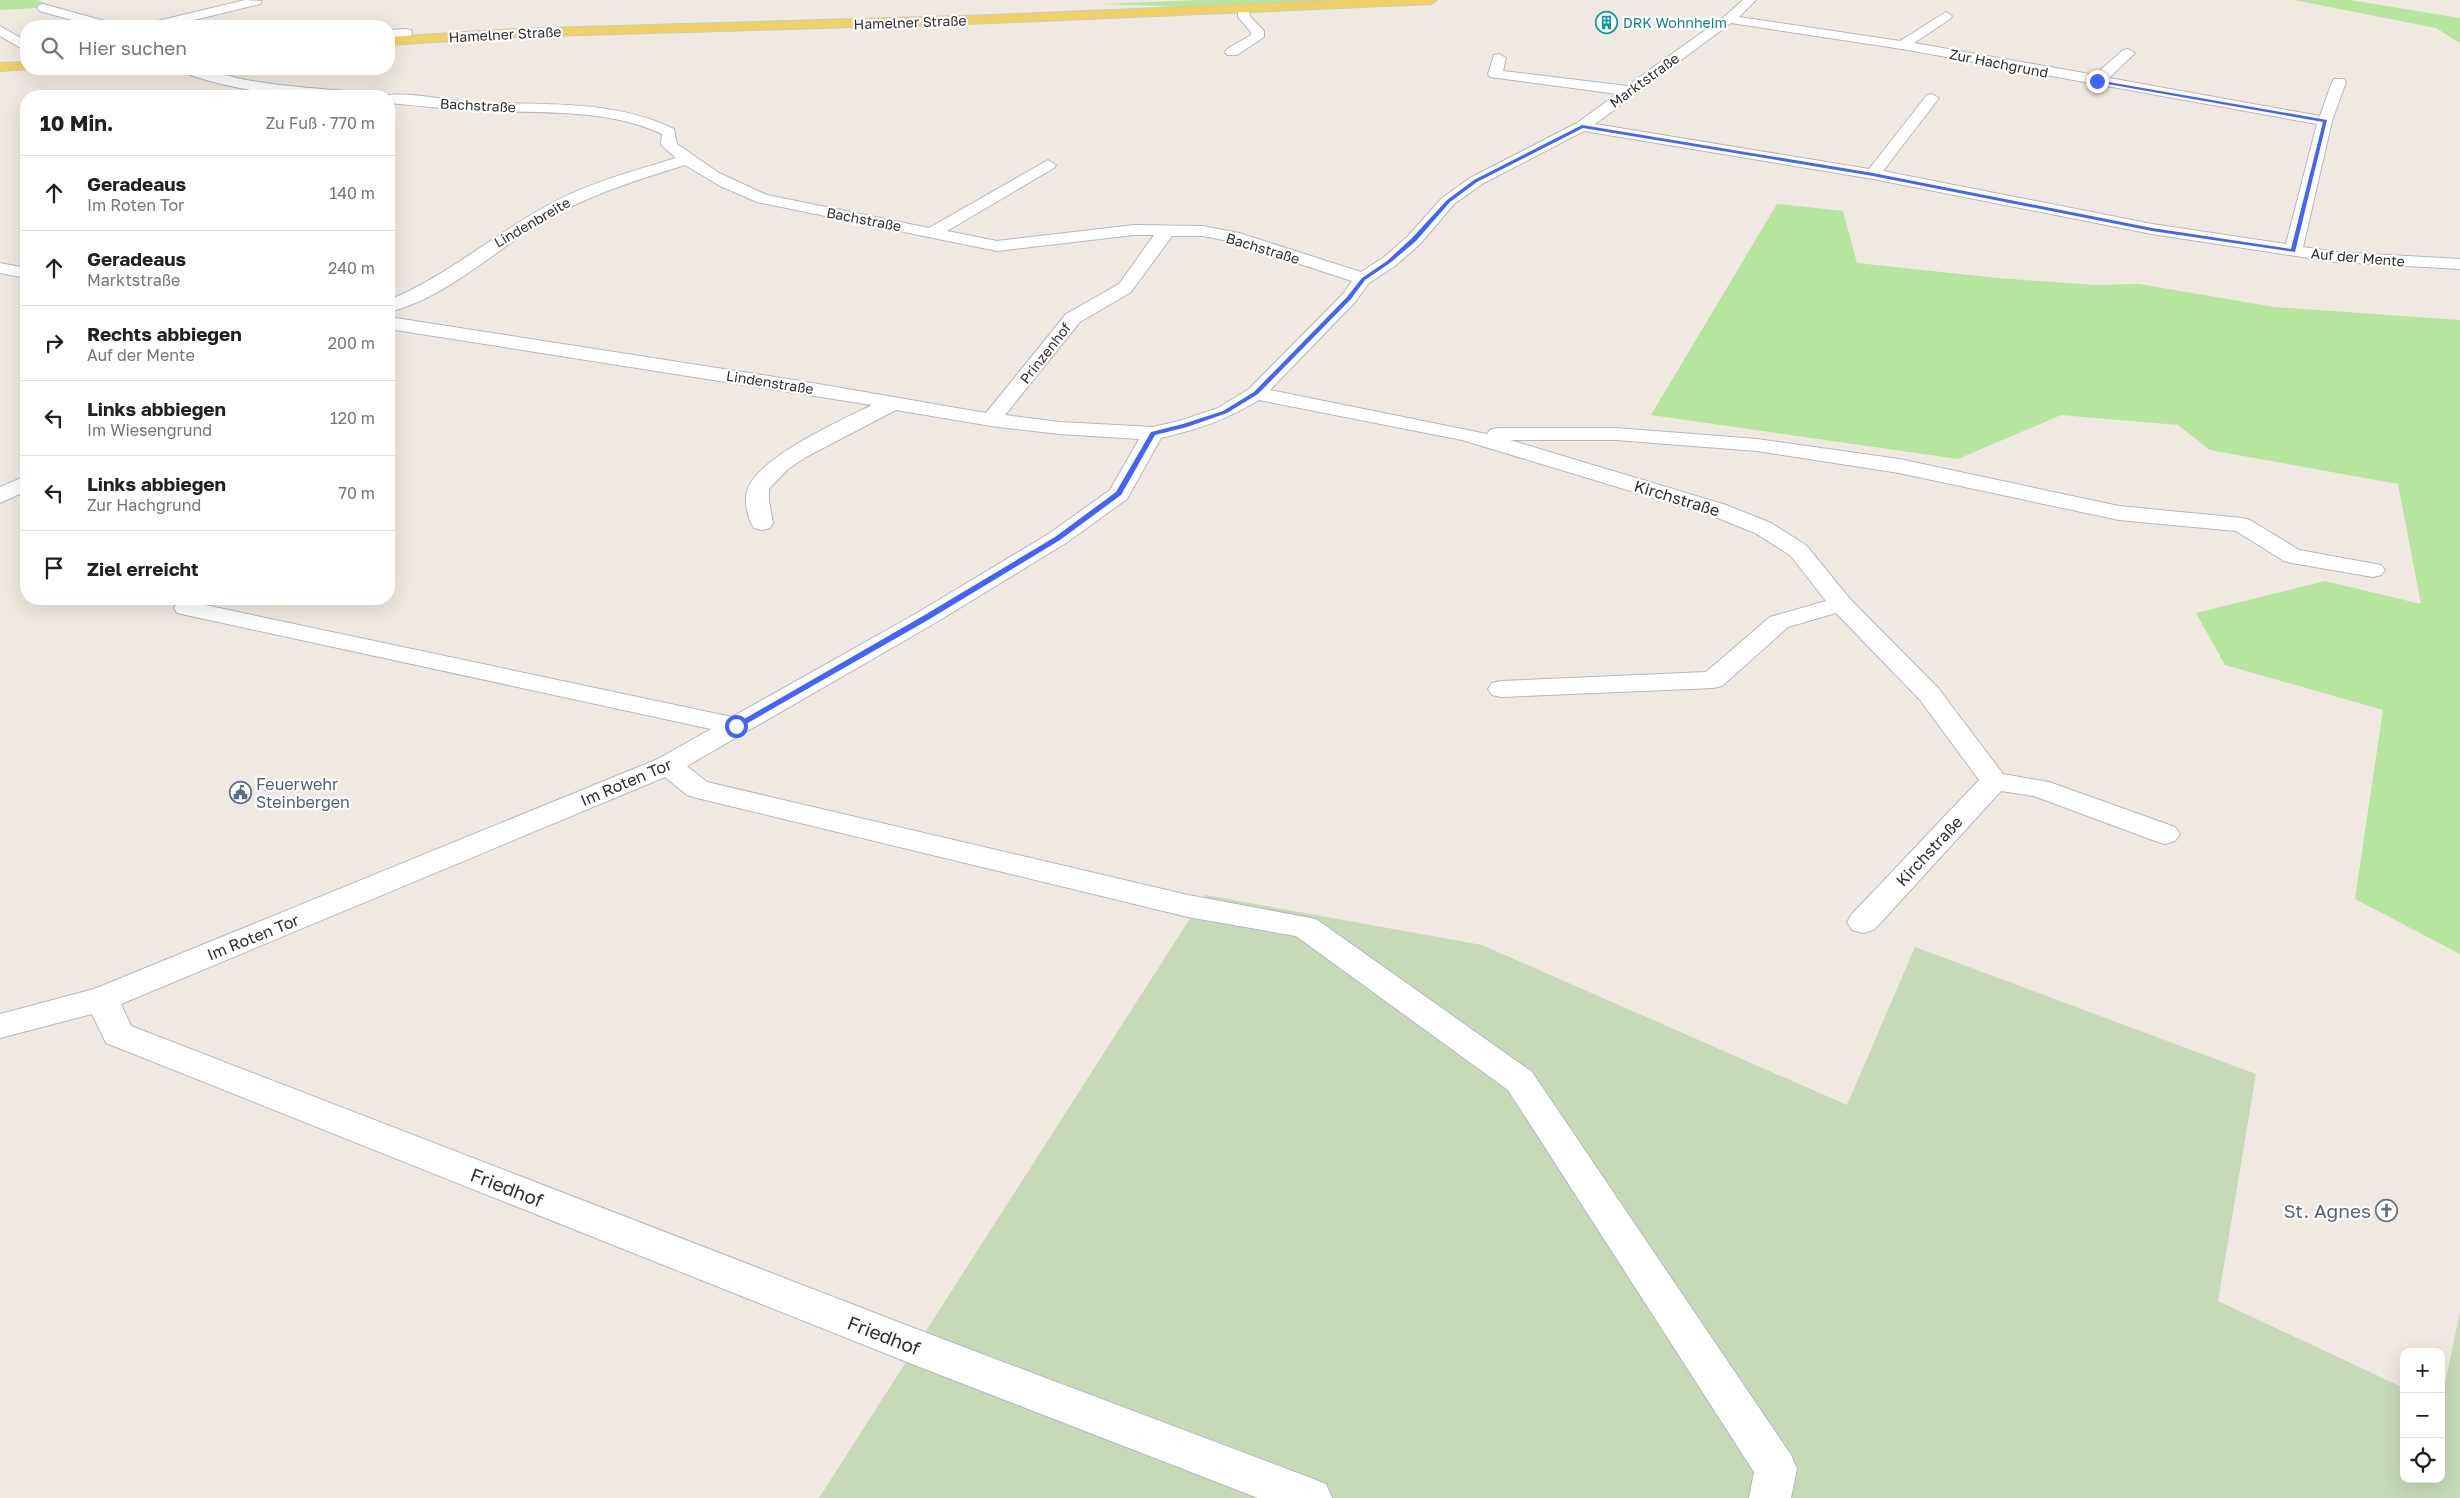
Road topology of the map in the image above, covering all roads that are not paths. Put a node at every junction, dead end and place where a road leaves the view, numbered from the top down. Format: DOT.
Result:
graph roads {
  1 [pos="1431,0"];
  2 [pos="1750,0"];
  3 [pos="256,1"];
  4 [pos="43,8"];
  5 [pos="1244,9"];
  6 [pos="1946,16"];
  7 [pos="1729,18"];
  8 [pos="86,20"];
  9 [pos="178,20"];
  10 [pos="0,30"];
  11 [pos="406,33"];
  12 [pos="395,34"];
  13 [pos="395,41"];
  14 [pos="20,43"];
  15 [pos="1902,45"];
  16 [pos="1232,52"];
  17 [pos="2128,53"];
  18 [pos="1498,58"];
  19 [pos="20,66"];
  20 [pos="0,67"];
  21 [pos="203,75"];
  22 [pos="2097,81"];
  23 [pos="2339,82"];
  24 [pos="304,90"];
  25 [pos="1630,90"];
  26 [pos="1932,98"];
  27 [pos="395,99"];
  28 [pos="2325,121"];
  29 [pos="1582,126"];
  30 [pos="686,160"];
  31 [pos="1048,166"];
  32 [pos="1873,174"];
  33 [pos="1167,230"];
  34 [pos="932,233"];
  35 [pos="2293,251"];
  36 [pos="2460,264"];
  37 [pos="0,268"];
  38 [pos="20,272"];
  39 [pos="1364,279"];
  40 [pos="395,303"];
  41 [pos="395,324"];
  42 [pos="1256,393"];
  43 [pos="894,403"];
  44 [pos="991,420"];
  45 [pos="1153,433"];
  46 [pos="1466,434"];
  47 [pos="20,486"];
  48 [pos="0,496"];
  49 [pos="762,523"];
  50 [pos="2373,570"];
  51 [pos="1841,604"];
  52 [pos="186,608"];
  53 [pos="1501,688"];
  54 [pos="736,726"];
  55 [pos="668,766"];
  56 [pos="1994,781"];
  57 [pos="2165,834"];
  58 [pos="1863,922"];
  59 [pos="102,999"];
  60 [pos="0,1026"];
  61 [pos="1311,1498"];
  62 [pos="1770,1498"];
  1 -- 5 [label="main road, Hamelner Straße"];
  2 -- 7 [label="street, Marktstraße"];
  3 -- 9 [label="street"];
  4 -- 8 [label="street"];
  5 -- 13 [label="main road, Hamelner Straße"];
  5 -- 16 [label="street"];
  6 -- 15 [label="street"];
  7 -- 15 [label="street, Zur Hachgrund"];
  7 -- 25 [label="street, Marktstraße"];
  10 -- 14 [label="street"];
  11 -- 12 [label="street"];
  15 -- 22 [label="street, Zur Hachgrund"];
  17 -- 22 [label="street"];
  18 -- 25 [label="street"];
  19 -- 20 [label="main road"];
  21 -- 24 [label="street"];
  22 -- 28 [label="street, Zur Hachgrund"];
  23 -- 28 [label="street"];
  25 -- 29 [label="street, Marktstraße"];
  26 -- 32 [label="street"];
  27 -- 30 [label="street, Bachstraße"];
  28 -- 35 [label="street"];
  29 -- 32 [label="street, Auf der Mente"];
  29 -- 39 [label="street, Marktstraße"];
  30 -- 34 [label="street, Bachstraße"];
  30 -- 40 [label="street, Lindenbreite"];
  31 -- 34 [label="street"];
  32 -- 35 [label="street, Auf der Mente"];
  33 -- 34 [label="street, Bachstraße"];
  33 -- 39 [label="street, Bachstraße"];
  33 -- 44 [label="street, Prinzenhof"];
  35 -- 36 [label="street, Auf der Mente"];
  37 -- 38 [label="street"];
  39 -- 42 [label="street, Marktstraße"];
  41 -- 43 [label="street, Lindenstraße"];
  42 -- 45 [label="street, Marktstraße"];
  42 -- 46 [label="street, Kirchstraße"];
  43 -- 44 [label="street, Lindenstraße"];
  43 -- 49 [label="street"];
  44 -- 45 [label="street, Lindenstraße"];
  45 -- 54 [label="street, Im Roten Tor"];
  46 -- 50 [label="street"];
  46 -- 51 [label="street, Kirchstraße"];
  47 -- 48 [label="street"];
  51 -- 53 [label="street"];
  51 -- 56 [label="street, Kirchstraße"];
  52 -- 54 [label="street"];
  54 -- 55 [label="street, Im Roten Tor"];
  55 -- 59 [label="street, Im Roten Tor"];
  55 -- 62 [label="street"];
  56 -- 57 [label="street"];
  56 -- 58 [label="street, Kirchstraße"];
  59 -- 60 [label="street, Im Roten Tor"];
  59 -- 61 [label="street, Friedhof"];
}
